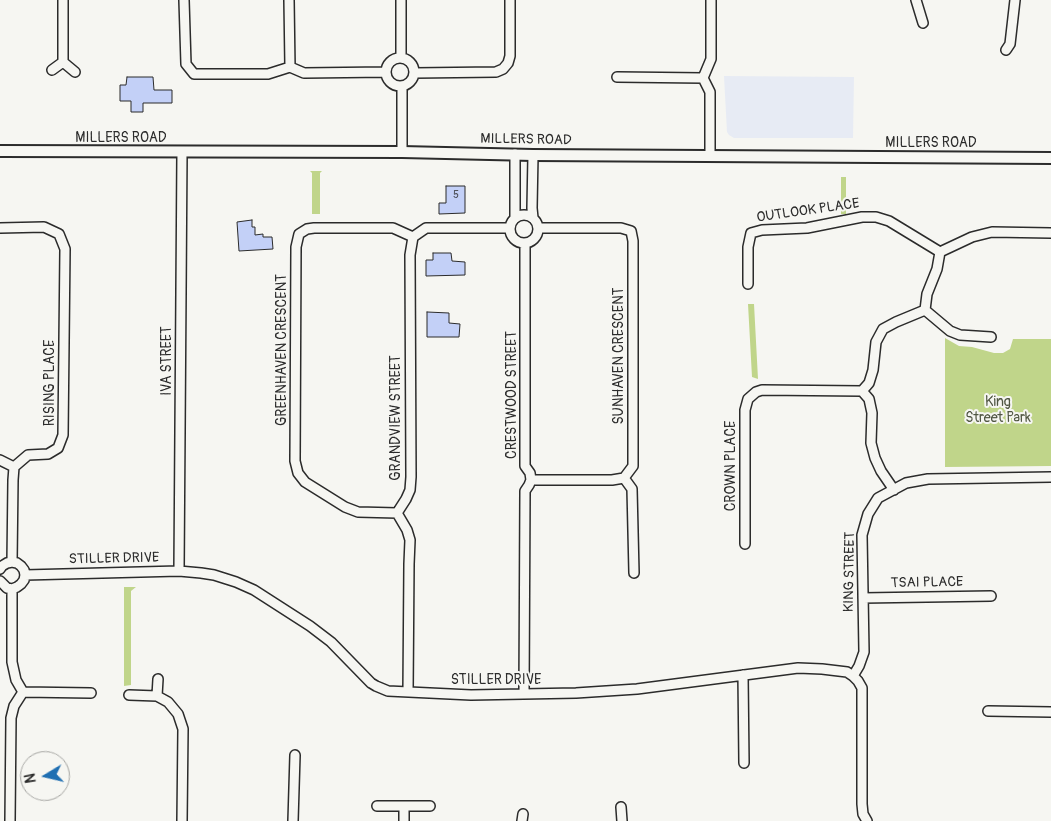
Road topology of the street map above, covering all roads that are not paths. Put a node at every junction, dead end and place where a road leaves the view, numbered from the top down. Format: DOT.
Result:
graph roads {
  1 [pos="63,0"];
  2 [pos="184,0"];
  3 [pos="289,0"];
  4 [pos="401,0"];
  5 [pos="510,0"];
  6 [pos="710,0"];
  7 [pos="916,0"];
  8 [pos="1015,0"];
  9 [pos="923,23"];
  10 [pos="1006,50"];
  11 [pos="401,58"];
  12 [pos="63,62"];
  13 [pos="290,67"];
  14 [pos="52,70"];
  15 [pos="76,72"];
  16 [pos="386,72"];
  17 [pos="415,73"];
  18 [pos="618,77"];
  19 [pos="703,78"];
  20 [pos="402,87"];
  21 [pos="0,151"];
  22 [pos="182,152"];
  23 [pos="402,152"];
  24 [pos="515,154"];
  25 [pos="533,155"];
  26 [pos="710,155"];
  27 [pos="1051,158"];
  28 [pos="515,217"];
  29 [pos="533,218"];
  30 [pos="0,228"];
  31 [pos="510,228"];
  32 [pos="538,228"];
  33 [pos="1051,233"];
  34 [pos="413,238"];
  35 [pos="525,243"];
  36 [pos="940,252"];
  37 [pos="748,284"];
  38 [pos="925,310"];
  39 [pos="991,337"];
  40 [pos="862,391"];
  41 [pos="0,460"];
  42 [pos="14,466"];
  43 [pos="1051,477"];
  44 [pos="624,478"];
  45 [pos="531,480"];
  46 [pos="894,490"];
  47 [pos="397,513"];
  48 [pos="745,544"];
  49 [pos="12,562"];
  50 [pos="0,569"];
  51 [pos="179,571"];
  52 [pos="634,574"];
  53 [pos="25,575"];
  54 [pos="0,581"];
  55 [pos="12,588"];
  56 [pos="991,596"];
  57 [pos="863,598"];
  58 [pos="744,675"];
  59 [pos="854,676"];
  60 [pos="158,679"];
  61 [pos="24,692"];
  62 [pos="408,692"];
  63 [pos="92,693"];
  64 [pos="129,694"];
  65 [pos="524,694"];
  66 [pos="157,696"];
  67 [pos="988,711"];
  68 [pos="1051,712"];
  69 [pos="295,755"];
  70 [pos="744,763"];
  71 [pos="377,806"];
  72 [pos="404,806"];
  73 [pos="430,806"];
  74 [pos="620,807"];
  75 [pos="10,821"];
  76 [pos="182,821"];
  77 [pos="292,821"];
  78 [pos="404,821"];
  79 [pos="622,821"];
  80 [pos="867,821"];
  1 -- 12 [label="street"];
  2 -- 13 [label="street"];
  3 -- 13 [label="street"];
  4 -- 11 [label="street"];
  5 -- 17 [label="street"];
  6 -- 19 [label="street"];
  7 -- 9 [label="street"];
  8 -- 10 [label="street"];
  11 -- 16 [label="street"];
  11 -- 17 [label="street"];
  12 -- 14 [label="street"];
  12 -- 15 [label="street"];
  13 -- 16 [label="street"];
  16 -- 20 [label="street"];
  17 -- 20 [label="street"];
  18 -- 19 [label="street"];
  19 -- 26 [label="street"];
  20 -- 23 [label="street"];
  21 -- 22 [label="street, MILLERS ROAD"];
  22 -- 23 [label="street, MILLERS ROAD"];
  22 -- 51 [label="street, IVA STREET"];
  23 -- 24 [label="street, MILLERS ROAD"];
  24 -- 25 [label="street, MILLERS ROAD"];
  24 -- 28 [label="street"];
  25 -- 26 [label="street, MILLERS ROAD"];
  25 -- 29 [label="street"];
  26 -- 27 [label="street, MILLERS ROAD"];
  28 -- 29 [label="street"];
  28 -- 31 [label="street"];
  29 -- 32 [label="street"];
  30 -- 42 [label="street, RISING PLACE"];
  31 -- 34 [label="street"];
  31 -- 35 [label="street"];
  32 -- 35 [label="street"];
  32 -- 44 [label="street, SUNHAVEN CRESCENT"];
  33 -- 36 [label="street"];
  34 -- 47 [label="street, GRANDVIEW STREET"];
  34 -- 47 [label="street, GREENHAVEN CRESCENT"];
  35 -- 45 [label="street, CRESTWOOD STREET"];
  36 -- 37 [label="street, OUTLOOK PLACE"];
  36 -- 38 [label="street"];
  38 -- 39 [label="street"];
  38 -- 40 [label="street"];
  40 -- 46 [label="street"];
  40 -- 48 [label="street, CROWN PLACE"];
  41 -- 42 [label="street"];
  42 -- 49 [label="street"];
  43 -- 46 [label="street, KING STREET"];
  44 -- 45 [label="street"];
  44 -- 52 [label="street"];
  45 -- 65 [label="street, CRESTWOOD STREET"];
  46 -- 57 [label="street, KING STREET"];
  47 -- 62 [label="street"];
  49 -- 50 [label="street"];
  49 -- 53 [label="street"];
  51 -- 53 [label="street, STILLER DRIVE"];
  51 -- 62 [label="street, STILLER DRIVE"];
  53 -- 55 [label="street"];
  54 -- 55 [label="street"];
  55 -- 61 [label="street"];
  56 -- 57 [label="street, TSAI PLACE"];
  57 -- 59 [label="street, KING STREET"];
  58 -- 59 [label="street, STILLER DRIVE"];
  58 -- 65 [label="street, STILLER DRIVE"];
  58 -- 70 [label="street"];
  59 -- 80 [label="street"];
  60 -- 66 [label="street"];
  61 -- 63 [label="street"];
  61 -- 75 [label="street"];
  62 -- 65 [label="street, STILLER DRIVE"];
  64 -- 66 [label="street"];
  66 -- 76 [label="street"];
  67 -- 68 [label="street"];
  69 -- 77 [label="street"];
  71 -- 72 [label="street"];
  72 -- 73 [label="street"];
  72 -- 78 [label="street"];
  74 -- 79 [label="street"];
}
